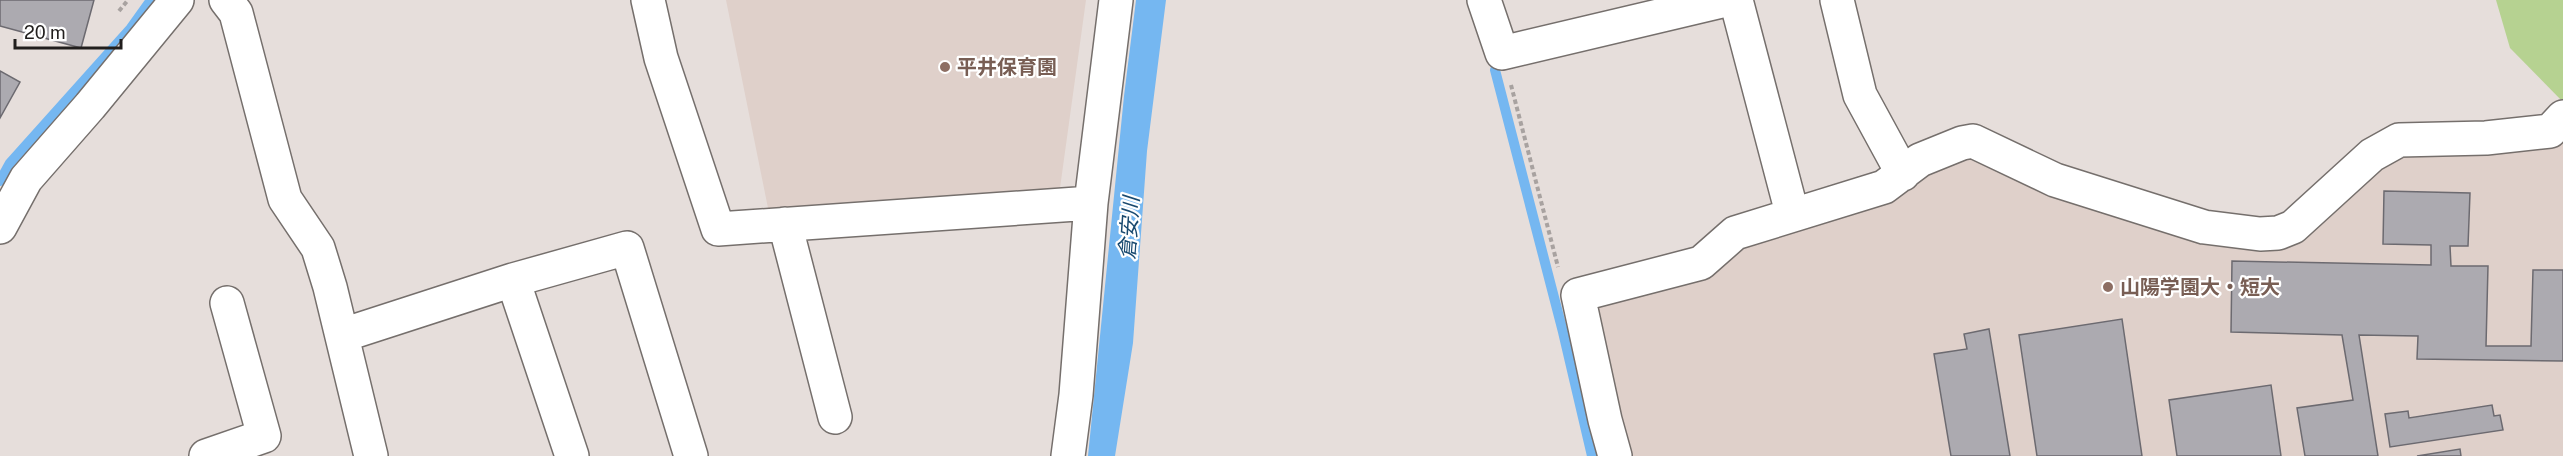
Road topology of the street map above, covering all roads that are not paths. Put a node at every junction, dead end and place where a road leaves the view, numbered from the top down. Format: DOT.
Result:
graph roads {
  1 [pos="177,0"];
  2 [pos="226,0"];
  3 [pos="648,0"];
  4 [pos="1116,0"];
  5 [pos="1484,0"];
  6 [pos="1726,0"];
  7 [pos="1736,0"];
  8 [pos="1838,0"];
  9 [pos="2563,117"];
  10 [pos="1903,174"];
  11 [pos="1091,203"];
  12 [pos="1792,213"];
  13 [pos="784,224"];
  14 [pos="0,227"];
  15 [pos="513,280"];
  16 [pos="227,303"];
  17 [pos="343,335"];
  18 [pos="835,417"];
  19 [pos="206,456"];
  20 [pos="371,456"];
  21 [pos="572,456"];
  22 [pos="692,456"];
  23 [pos="1068,456"];
  24 [pos="1616,456"];
  1 -- 14 [label="street"];
  2 -- 17 [label="street"];
  3 -- 13 [label="street"];
  4 -- 11 [label="street"];
  5 -- 6 [label="street"];
  7 -- 12 [label="street"];
  8 -- 10 [label="street"];
  9 -- 10 [label="street"];
  10 -- 12 [label="street"];
  11 -- 13 [label="street"];
  11 -- 23 [label="street"];
  12 -- 24 [label="street"];
  13 -- 18 [label="street"];
  15 -- 17 [label="street"];
  15 -- 21 [label="street"];
  15 -- 22 [label="street"];
  16 -- 19 [label="street"];
  17 -- 20 [label="street"];
}
